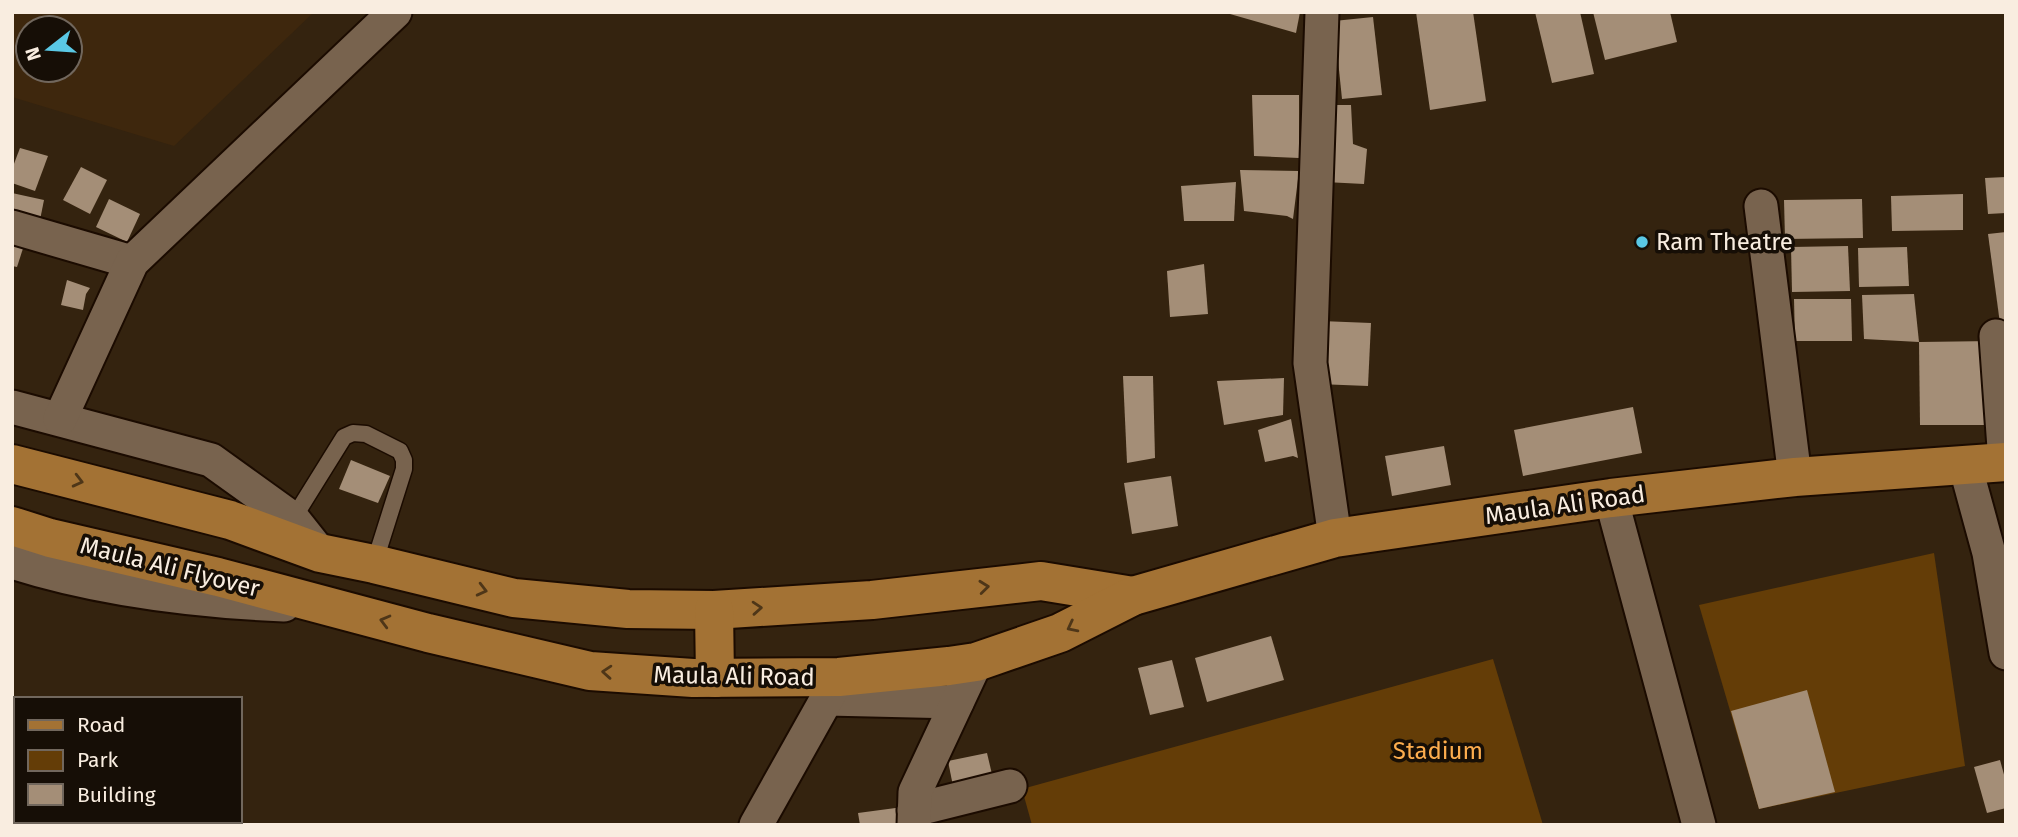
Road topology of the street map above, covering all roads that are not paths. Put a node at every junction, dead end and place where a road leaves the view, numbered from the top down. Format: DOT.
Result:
graph roads {
  1 [pos="396,12"];
  2 [pos="1322,12"];
  3 [pos="1761,206"];
  4 [pos="12,227"];
  5 [pos="132,262"];
  6 [pos="1996,337"];
  7 [pos="12,407"];
  8 [pos="60,419"];
  9 [pos="2005,462"];
  10 [pos="12,464"];
  11 [pos="1965,465"];
  12 [pos="1795,477"];
  13 [pos="1611,498"];
  14 [pos="293,519"];
  15 [pos="12,526"];
  16 [pos="1335,538"];
  17 [pos="320,553"];
  18 [pos="1997,554"];
  19 [pos="12,562"];
  20 [pos="374,564"];
  21 [pos="438,579"];
  22 [pos="1133,596"];
  23 [pos="328,606"];
  24 [pos="714,610"];
  25 [pos="428,633"];
  26 [pos="2006,653"];
  27 [pos="976,662"];
  28 [pos="715,678"];
  29 [pos="833,688"];
  30 [pos="957,702"];
  31 [pos="1010,786"];
  32 [pos="914,817"];
  33 [pos="756,825"];
  34 [pos="1699,825"];
  1 -- 5 [label="street"];
  2 -- 16 [label="street"];
  3 -- 12 [label="street"];
  4 -- 5 [label="street"];
  5 -- 8 [label="street"];
  6 -- 9 [label="street"];
  7 -- 8 [label="street"];
  8 -- 14 [label="street"];
  9 -- 11 [label="main road, Maula Ali Road"];
  10 -- 17 [label="main road, one-way"];
  11 -- 12 [label="main road, Maula Ali Road"];
  11 -- 18 [label="street"];
  12 -- 13 [label="main road, Maula Ali Road"];
  13 -- 16 [label="main road, Maula Ali Road"];
  13 -- 34 [label="street"];
  14 -- 17 [label="street"];
  14 -- 20 [label="lane"];
  15 -- 23 [label="main road, Maula Ali Flyover"];
  16 -- 22 [label="main road, Maula Ali Road"];
  17 -- 20 [label="main road, Maula Ali Road"];
  18 -- 26 [label="street"];
  19 -- 23 [label="street"];
  20 -- 21 [label="main road, Maula Ali Road"];
  21 -- 24 [label="main road, Maula Ali Road, one-way"];
  21 -- 25 [label="main road"];
  24 -- 22 [label="main road, Maula Ali Road, one-way"];
  22 -- 27 [label="main road, Maula Ali Road, one-way"];
  25 -- 23 [label="main road, Maula Ali Road, one-way"];
  24 -- 28 [label="main road"];
  28 -- 25 [label="main road, Maula Ali Road, one-way"];
  27 -- 29 [label="main road, Maula Ali Road"];
  27 -- 30 [label="street"];
  28 -- 29 [label="main road, Maula Ali Road"];
  29 -- 30 [label="street"];
  29 -- 33 [label="street"];
  30 -- 32 [label="street"];
  31 -- 32 [label="street"];
}
